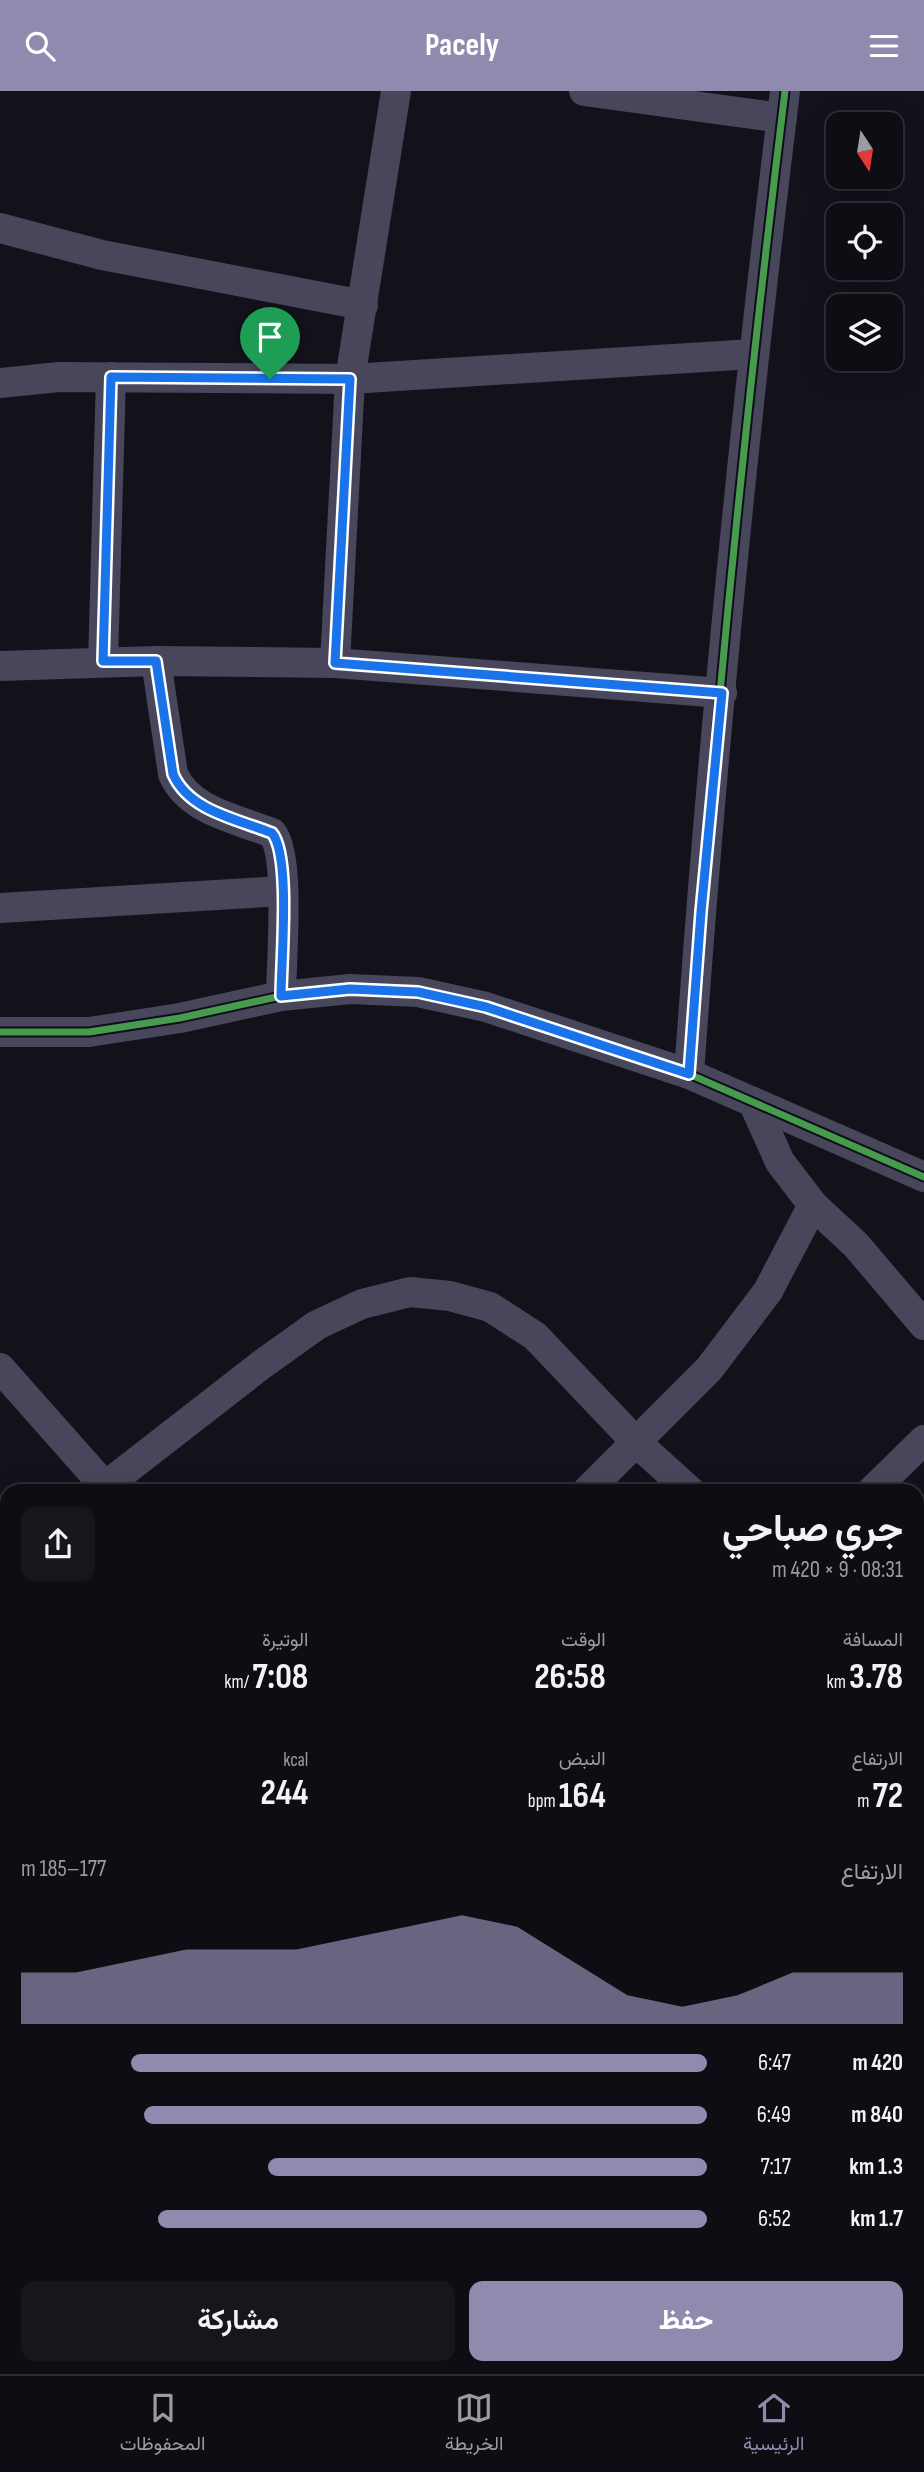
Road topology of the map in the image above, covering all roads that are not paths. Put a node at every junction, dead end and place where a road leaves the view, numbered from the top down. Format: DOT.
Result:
graph roads {
  1 [pos="396,91"];
  2 [pos="584,91"];
  3 [pos="783,104"];
  4 [pos="0,228"];
  5 [pos="363,305"];
  6 [pos="753,354"];
  7 [pos="111,377"];
  8 [pos="350,379"];
  9 [pos="0,383"];
  10 [pos="103,661"];
  11 [pos="156,661"];
  12 [pos="335,663"];
  13 [pos="0,666"];
  14 [pos="722,693"];
  15 [pos="283,891"];
  16 [pos="0,908"];
  17 [pos="281,996"];
  18 [pos="0,1033"];
  19 [pos="689,1074"];
  20 [pos="753,1102"];
  21 [pos="924,1177"];
  22 [pos="813,1205"];
  23 [pos="924,1325"];
  24 [pos="0,1368"];
  25 [pos="924,1440"];
  26 [pos="637,1443"];
  27 [pos="100,1484"];
  28 [pos="110,1484"];
  29 [pos="594,1484"];
  30 [pos="682,1484"];
  31 [pos="879,1484"];
  1 -- 5 [label="street"];
  2 -- 3 [label="street"];
  3 -- 6 [label="street"];
  4 -- 5 [label="street"];
  5 -- 8 [label="street"];
  6 -- 8 [label="street"];
  6 -- 14 [label="street"];
  7 -- 8 [label="street"];
  7 -- 9 [label="street"];
  7 -- 10 [label="street"];
  8 -- 12 [label="street"];
  10 -- 11 [label="street"];
  10 -- 13 [label="street"];
  11 -- 12 [label="street"];
  11 -- 15 [label="street"];
  12 -- 14 [label="street"];
  14 -- 19 [label="street"];
  15 -- 16 [label="street"];
  15 -- 17 [label="street"];
  17 -- 18 [label="street"];
  17 -- 19 [label="street"];
  19 -- 20 [label="street"];
  20 -- 21 [label="street"];
  20 -- 22 [label="street"];
  22 -- 23 [label="street"];
  22 -- 26 [label="street"];
  24 -- 27 [label="street"];
  25 -- 31 [label="street"];
  26 -- 28 [label="street"];
  26 -- 29 [label="street"];
  26 -- 30 [label="street"];
}
